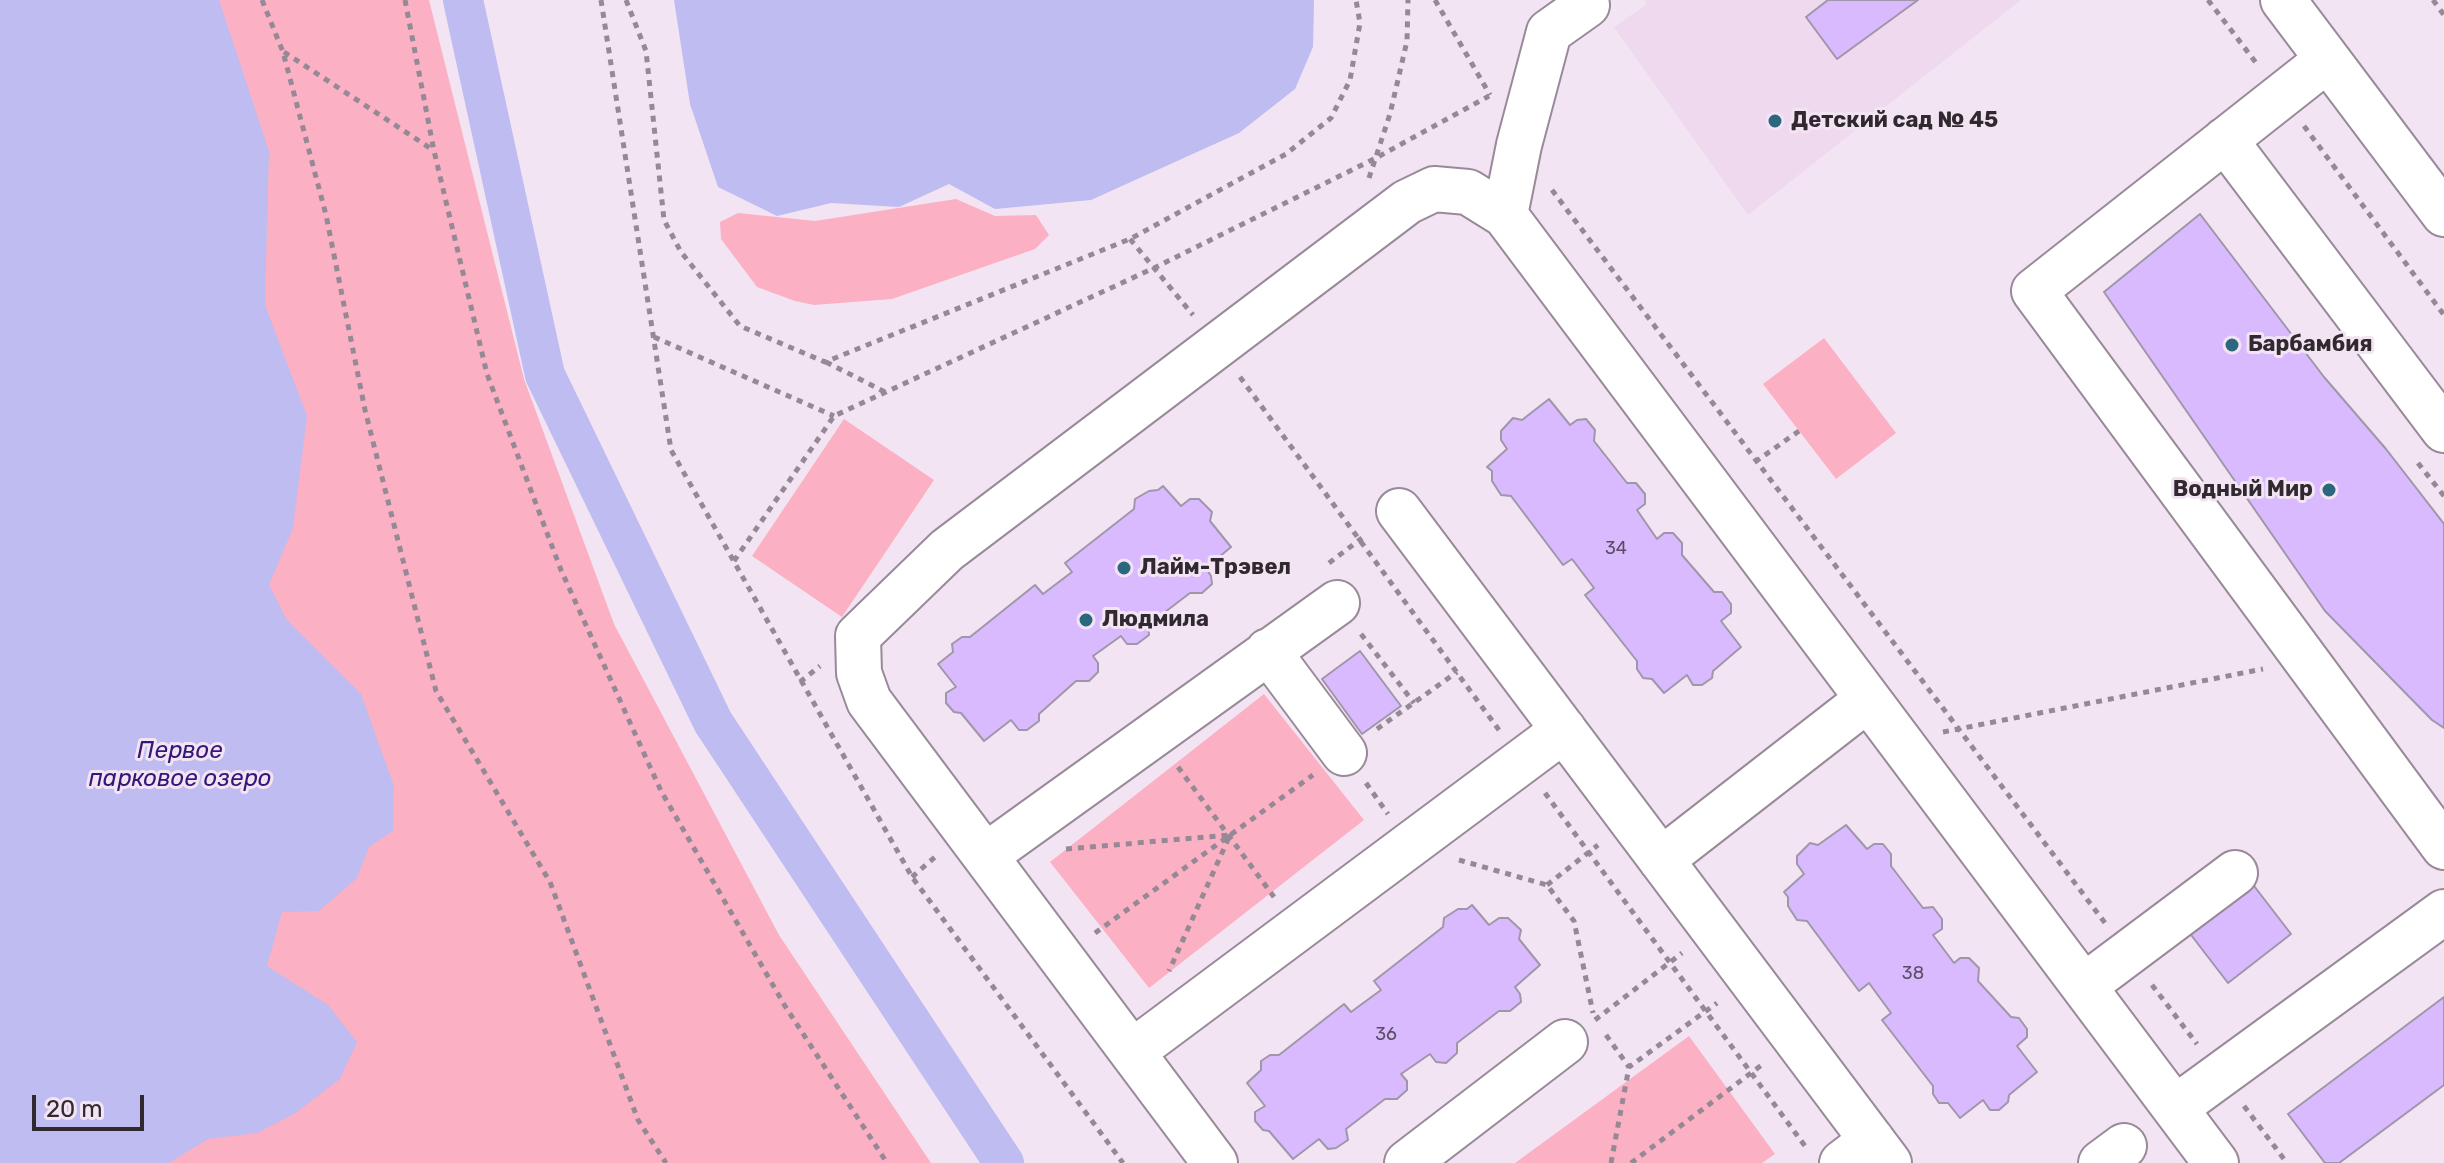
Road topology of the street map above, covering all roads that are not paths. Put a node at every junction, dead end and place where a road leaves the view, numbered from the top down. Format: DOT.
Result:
graph roads {
  1 [pos="2283,0"];
  2 [pos="1587,5"];
  3 [pos="2327,60"];
  4 [pos="2225,140"];
  5 [pos="2444,214"];
  6 [pos="1505,215"];
  7 [pos="2444,430"];
  8 [pos="1399,511"];
  9 [pos="1337,603"];
  10 [pos="1268,651"];
  11 [pos="1868,699"];
  12 [pos="1564,730"];
  13 [pos="1344,753"];
  14 [pos="2444,847"];
  15 [pos="985,856"];
  16 [pos="1661,860"];
  17 [pos="2235,873"];
  18 [pos="2444,912"];
  19 [pos="2084,986"];
  20 [pos="1580,1031"];
  21 [pos="1132,1052"];
  22 [pos="2175,1108"];
  23 [pos="1853,1154"];
  24 [pos="1215,1163"];
  25 [pos="1407,1163"];
  26 [pos="2216,1163"];
  1 -- 3 [label="street"];
  2 -- 6 [label="street"];
  3 -- 4 [label="street"];
  3 -- 5 [label="street"];
  4 -- 7 [label="street"];
  4 -- 14 [label="street"];
  6 -- 11 [label="street"];
  6 -- 15 [label="street"];
  8 -- 12 [label="street"];
  9 -- 10 [label="street"];
  10 -- 13 [label="street"];
  10 -- 15 [label="street"];
  11 -- 16 [label="street"];
  11 -- 19 [label="street"];
  12 -- 16 [label="street"];
  12 -- 21 [label="street"];
  15 -- 21 [label="street"];
  16 -- 23 [label="street"];
  17 -- 19 [label="street"];
  18 -- 22 [label="street"];
  19 -- 22 [label="street"];
  20 -- 25 [label="street"];
  21 -- 24 [label="street"];
  22 -- 26 [label="street"];
}
